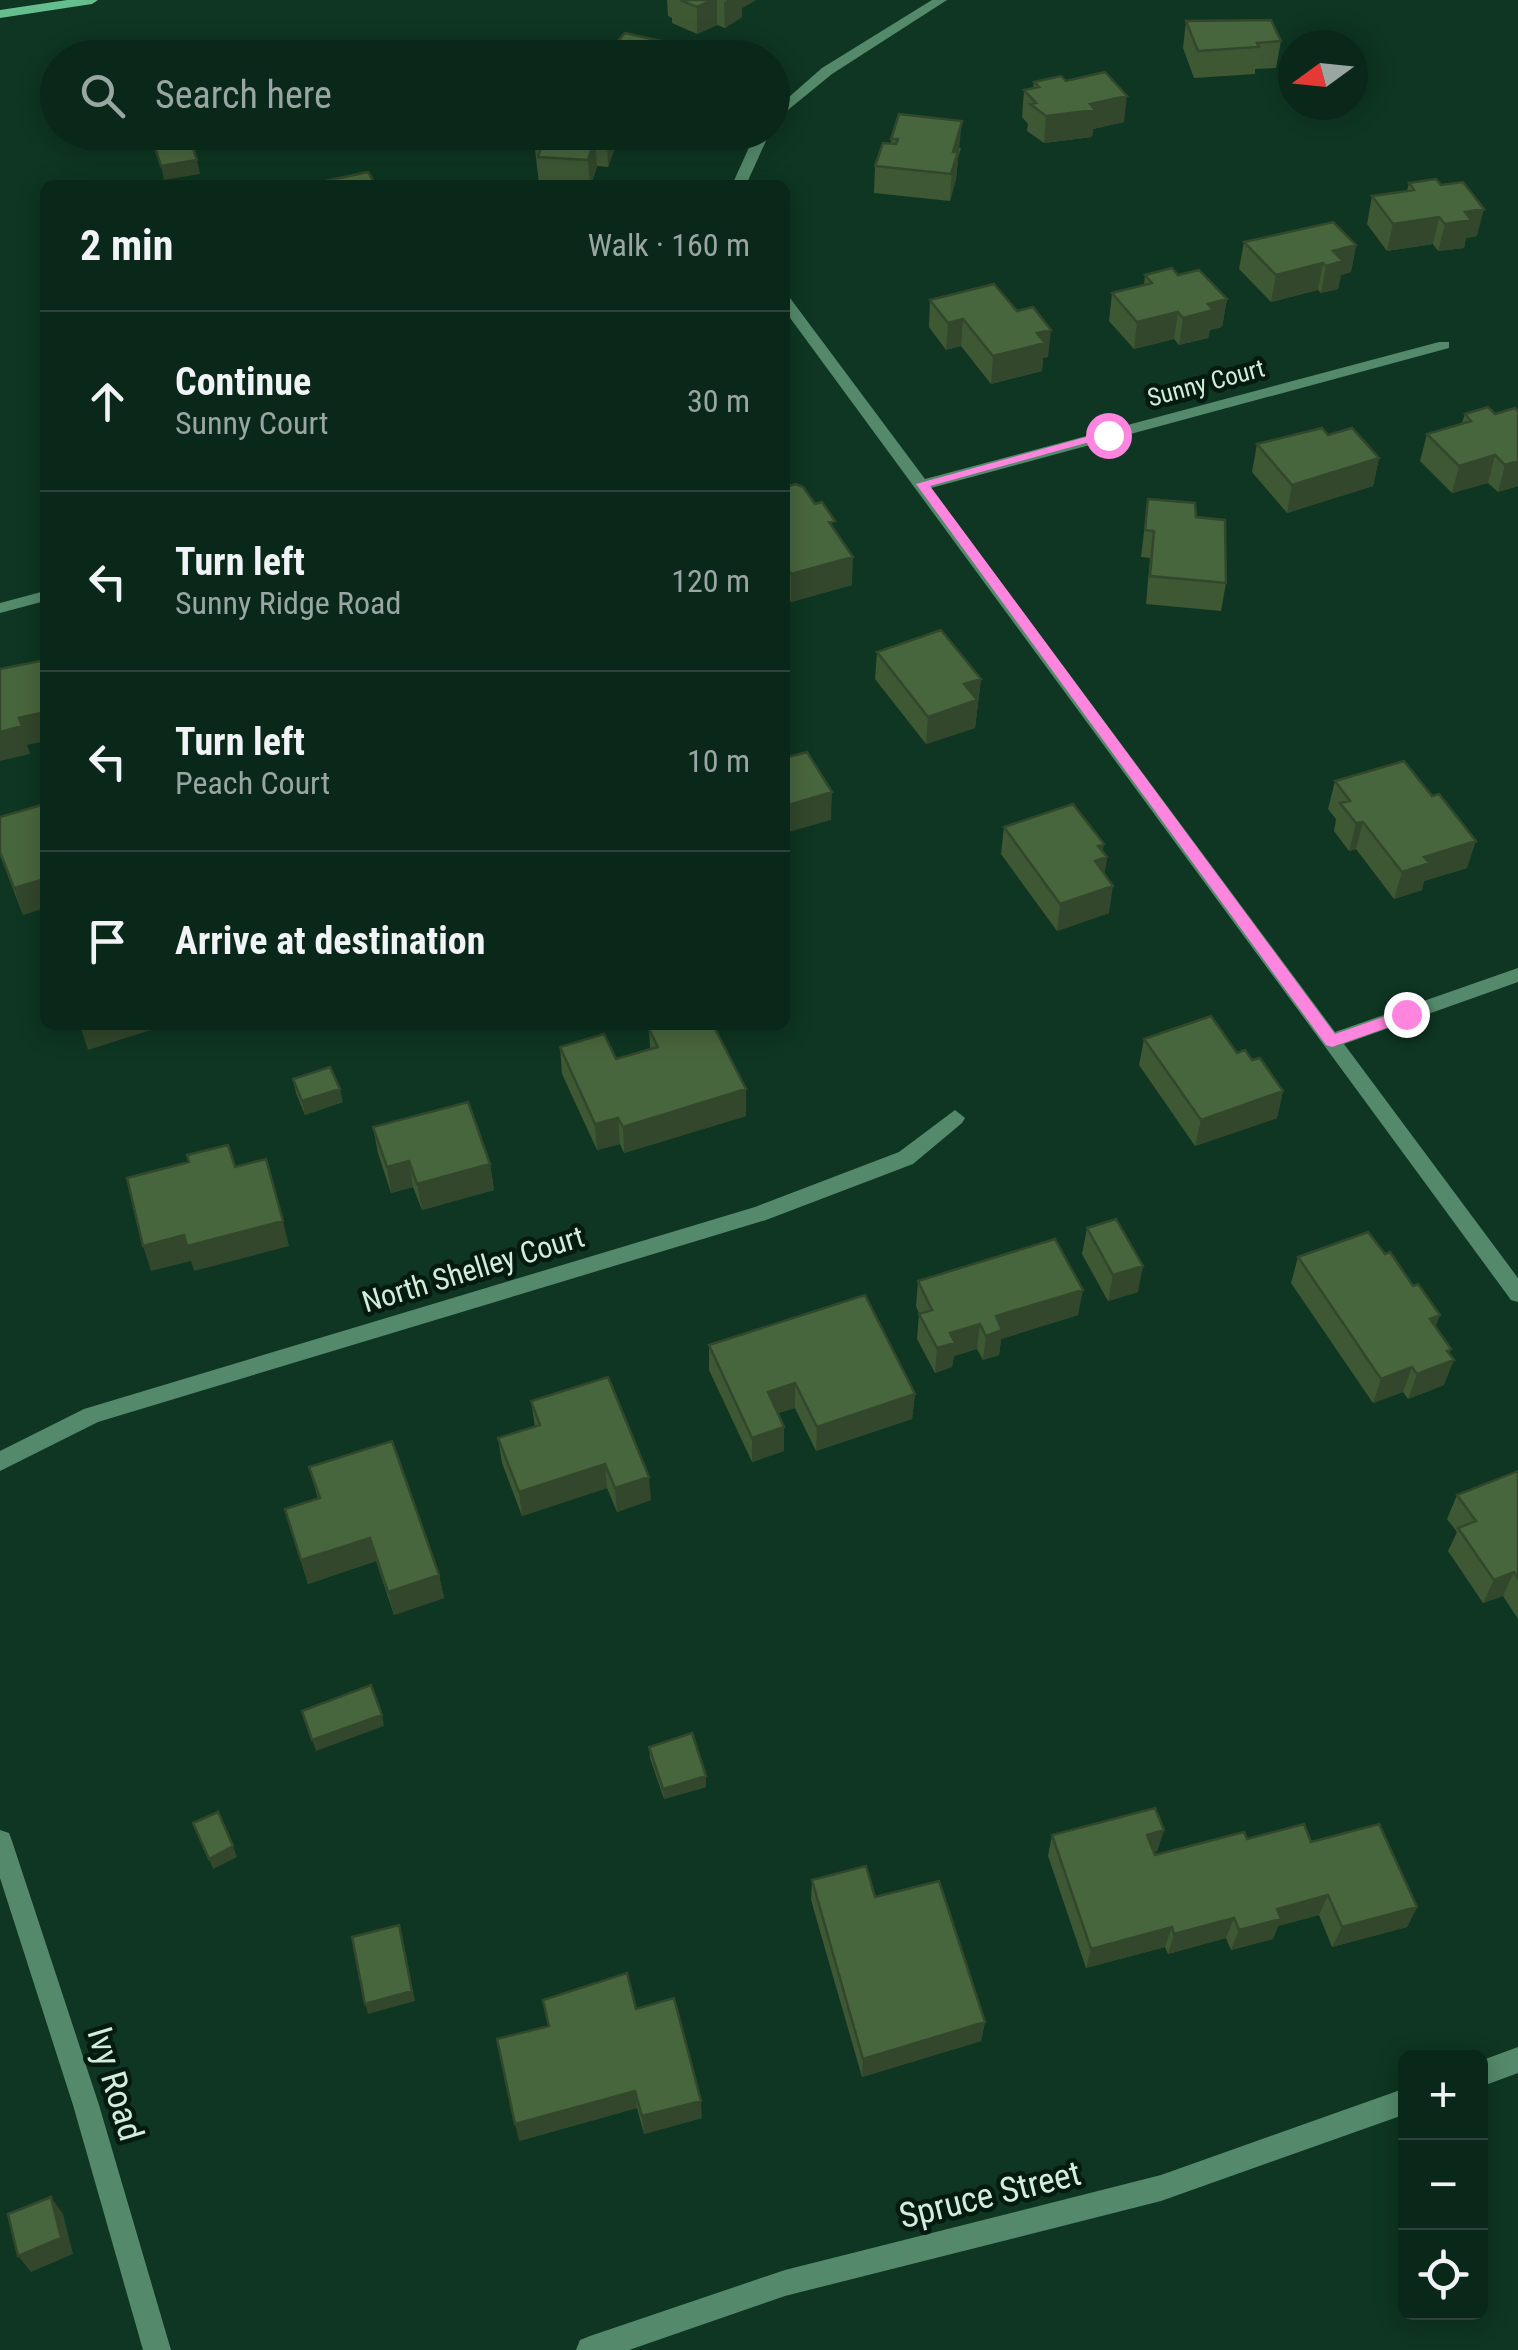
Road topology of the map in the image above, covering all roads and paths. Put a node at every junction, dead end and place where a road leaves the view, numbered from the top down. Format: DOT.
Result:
graph roads {
  1 [pos="92,0"];
  2 [pos="941,0"];
  3 [pos="0,14"];
  4 [pos="790,104"];
  5 [pos="756,150"];
  6 [pos="741,180"];
  7 [pos="790,308"];
  8 [pos="1444,345"];
  9 [pos="922,484"];
  10 [pos="40,597"];
  11 [pos="0,608"];
  12 [pos="1518,975"];
  13 [pos="1332,1041"];
  14 [pos="955,1118"];
  15 [pos="1518,1294"];
  16 [pos="0,1462"];
  17 [pos="0,1841"];
  18 [pos="1518,2060"];
  19 [pos="1488,2071"];
  20 [pos="1398,2103"];
  21 [pos="157,2350"];
  22 [pos="590,2350"];
  1 -- 3 [label="street"];
  2 -- 4 [label="street"];
  5 -- 6 [label="street"];
  7 -- 9 [label="street"];
  8 -- 9 [label="street, Sunny Court"];
  9 -- 13 [label="street"];
  10 -- 11 [label="street"];
  12 -- 13 [label="street"];
  13 -- 15 [label="street"];
  14 -- 16 [label="street, North Shelley Court"];
  17 -- 21 [label="street, Ivy Road"];
  18 -- 19 [label="street"];
  20 -- 22 [label="street, Spruce Street"];
}
